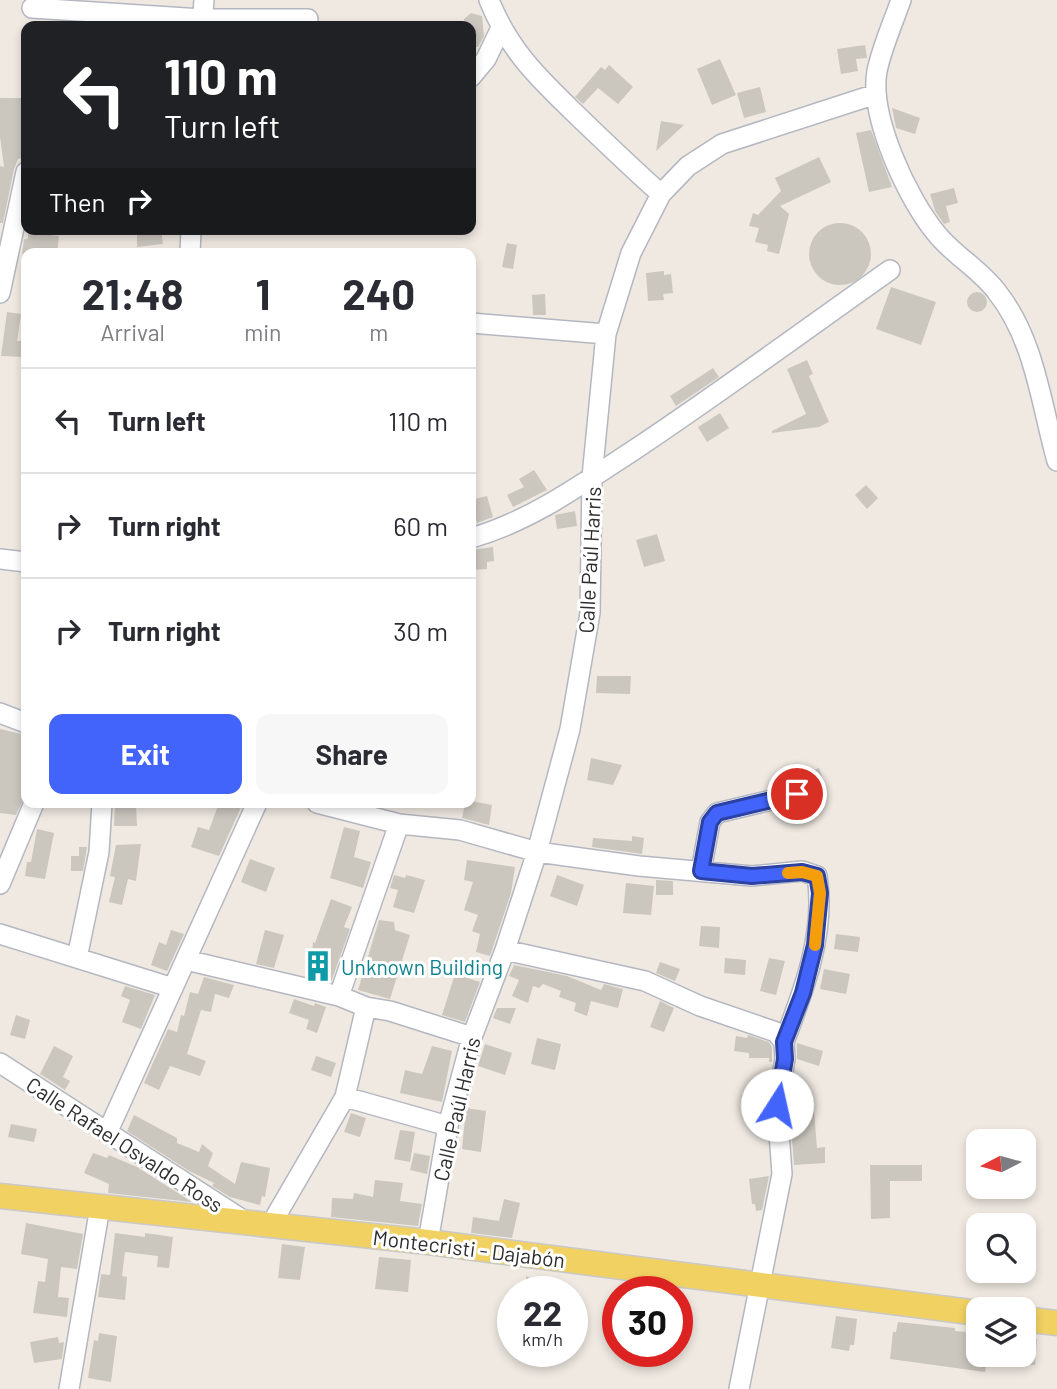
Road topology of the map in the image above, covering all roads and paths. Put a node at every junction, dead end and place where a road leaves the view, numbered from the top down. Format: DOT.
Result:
graph roads {
  1 [pos="489,0"];
  2 [pos="901,0"];
  3 [pos="32,11"];
  4 [pos="203,15"];
  5 [pos="308,19"];
  6 [pos="500,28"];
  7 [pos="476,71"];
  8 [pos="876,94"];
  9 [pos="21,184"];
  10 [pos="661,194"];
  11 [pos="9,211"];
  12 [pos="890,270"];
  13 [pos="0,293"];
  14 [pos="476,323"];
  15 [pos="607,334"];
  16 [pos="1057,461"];
  17 [pos="593,477"];
  18 [pos="476,537"];
  19 [pos="0,559"];
  20 [pos="21,561"];
  21 [pos="0,713"];
  22 [pos="21,721"];
  23 [pos="797,794"];
  24 [pos="32,808"];
  25 [pos="102,808"];
  26 [pos="255,808"];
  27 [pos="337,808"];
  28 [pos="399,824"];
  29 [pos="537,852"];
  30 [pos="701,871"];
  31 [pos="0,884"];
  32 [pos="0,934"];
  33 [pos="505,950"];
  34 [pos="77,958"];
  35 [pos="186,960"];
  36 [pos="173,988"];
  37 [pos="339,996"];
  38 [pos="366,1007"];
  39 [pos="472,1037"];
  40 [pos="784,1042"];
  41 [pos="0,1063"];
  42 [pos="345,1097"];
  43 [pos="448,1126"];
  44 [pos="107,1133"];
  45 [pos="0,1196"];
  46 [pos="100,1207"];
  47 [pos="260,1225"];
  48 [pos="428,1242"];
  49 [pos="759,1283"];
  50 [pos="966,1311"];
  51 [pos="1036,1320"];
  52 [pos="1057,1323"];
  53 [pos="69,1389"];
  54 [pos="739,1389"];
  1 -- 6 [label="street"];
  2 -- 8 [label="street"];
  3 -- 4 [label="street"];
  4 -- 5 [label="street"];
  6 -- 7 [label="street"];
  6 -- 10 [label="street"];
  8 -- 10 [label="street, Calle Paúl Harris"];
  8 -- 16 [label="street"];
  9 -- 11 [label="street"];
  10 -- 15 [label="street, Calle Paúl Harris"];
  11 -- 13 [label="street"];
  12 -- 17 [label="street"];
  14 -- 15 [label="street"];
  15 -- 17 [label="street, Calle Paúl Harris"];
  17 -- 18 [label="street"];
  17 -- 29 [label="street, Calle Paúl Harris"];
  19 -- 20 [label="street"];
  21 -- 22 [label="street"];
  23 -- 30 [label="street"];
  24 -- 31 [label="street"];
  25 -- 34 [label="street"];
  26 -- 35 [label="street"];
  27 -- 28 [label="street"];
  28 -- 29 [label="street"];
  28 -- 37 [label="street"];
  29 -- 30 [label="street"];
  29 -- 33 [label="street, Calle Paúl Harris"];
  30 -- 40 [label="street"];
  32 -- 34 [label="street"];
  33 -- 39 [label="street, Calle Paúl Harris"];
  33 -- 40 [label="street"];
  34 -- 36 [label="street"];
  35 -- 36 [label="street"];
  35 -- 37 [label="street"];
  36 -- 44 [label="street"];
  37 -- 38 [label="street"];
  38 -- 39 [label="street"];
  38 -- 42 [label="street"];
  39 -- 43 [label="street, Calle Paúl Harris"];
  40 -- 49 [label="street"];
  41 -- 44 [label="street, Calle Rafael Osvaldo Ross"];
  42 -- 43 [label="street"];
  42 -- 47 [label="street"];
  43 -- 48 [label="street, Calle Paúl Harris"];
  44 -- 47 [label="street, Calle Rafael Osvaldo Ross"];
  45 -- 46 [label="main road, Montecristi - Dajabón"];
  46 -- 47 [label="main road, Montecristi - Dajabón"];
  46 -- 53 [label="street"];
  47 -- 48 [label="main road, Montecristi - Dajabón"];
  48 -- 49 [label="main road, Montecristi - Dajabón"];
  49 -- 50 [label="main road, Montecristi - Dajabón"];
  49 -- 54 [label="street"];
  51 -- 52 [label="main road"];
}
